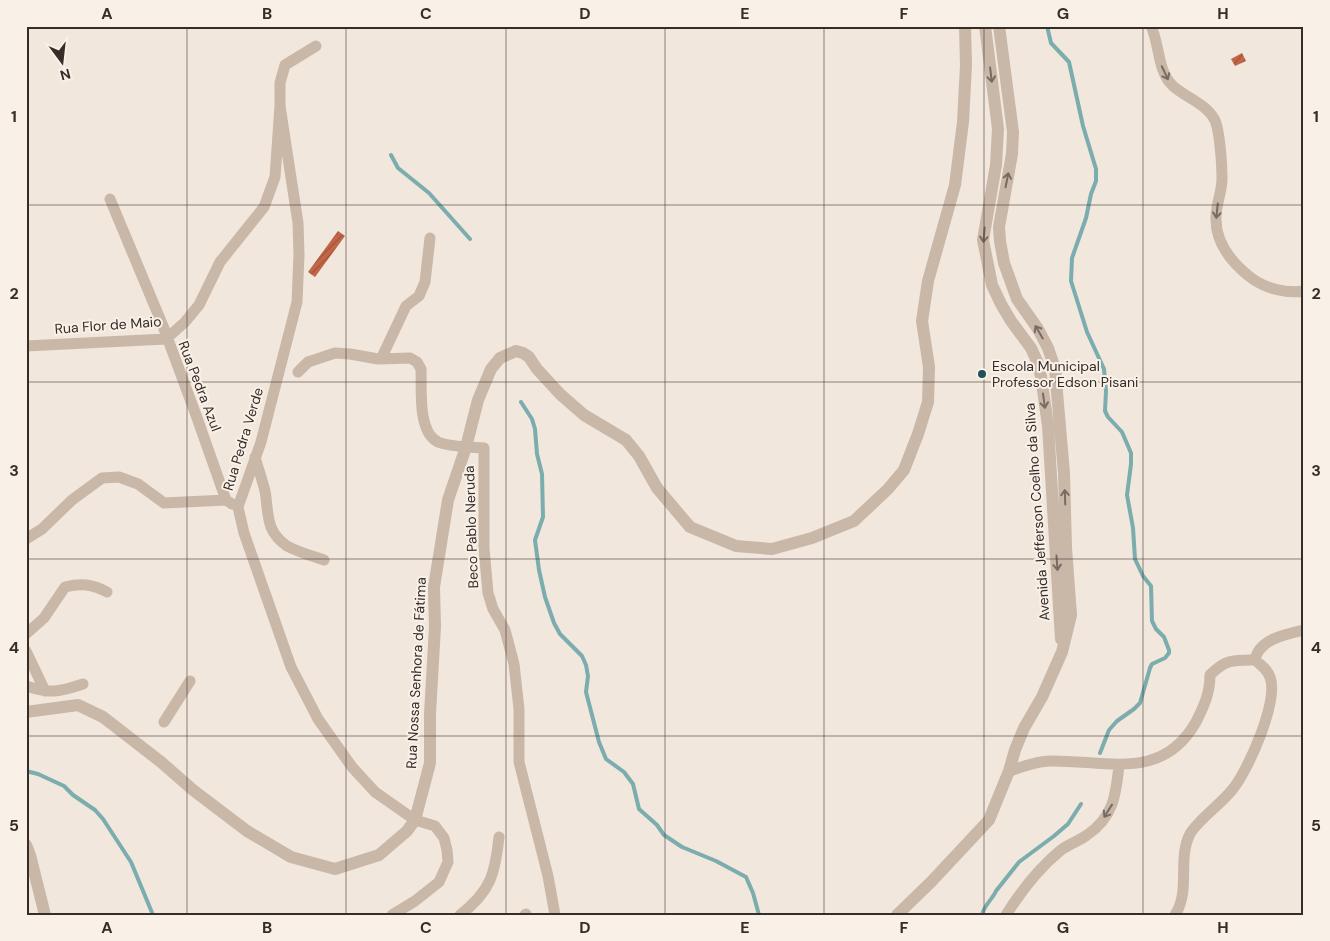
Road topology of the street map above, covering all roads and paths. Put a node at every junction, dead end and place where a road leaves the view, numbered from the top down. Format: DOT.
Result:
graph roads {
  1 [pos="965,26"];
  2 [pos="984,26"];
  3 [pos="999,26"];
  4 [pos="1151,26"];
  5 [pos="316,46"];
  6 [pos="280,106"];
  7 [pos="110,199"];
  8 [pos="430,238"];
  9 [pos="1304,291"];
  10 [pos="166,339"];
  11 [pos="32,345"];
  12 [pos="26,354"];
  13 [pos="381,359"];
  14 [pos="298,372"];
  15 [pos="466,447"];
  16 [pos="254,457"];
  17 [pos="226,500"];
  18 [pos="238,507"];
  19 [pos="26,539"];
  20 [pos="324,560"];
  21 [pos="107,592"];
  22 [pos="1066,616"];
  23 [pos="1304,630"];
  24 [pos="26,634"];
  25 [pos="26,651"];
  26 [pos="1255,660"];
  27 [pos="190,681"];
  28 [pos="83,684"];
  29 [pos="26,686"];
  30 [pos="45,692"];
  31 [pos="26,712"];
  32 [pos="164,722"];
  33 [pos="1119,765"];
  34 [pos="1009,770"];
  35 [pos="415,820"];
  36 [pos="499,837"];
  37 [pos="26,846"];
  38 [pos="44,915"];
  39 [pos="392,915"];
  40 [pos="460,915"];
  41 [pos="555,915"];
  42 [pos="897,915"];
  43 [pos="1006,915"];
  44 [pos="1175,915"];
  1 -- 15 [label="street, Rua Nossa Senhora de Fátima"];
  2 -- 22 [label="street, Avenida Jefferson Coelho da Silva, one-way"];
  22 -- 3 [label="street, Avenida Jefferson Coelho da Silva, one-way"];
  4 -- 9 [label="street, one-way"];
  5 -- 6 [label="street, Rua Flor de Maio"];
  6 -- 10 [label="street, Rua Flor de Maio"];
  6 -- 16 [label="street, Rua Pedra Verde"];
  7 -- 10 [label="street, Rua Pedra Azul"];
  8 -- 13 [label="street"];
  10 -- 11 [label="street, Rua Flor de Maio"];
  10 -- 17 [label="street, Rua Pedra Azul"];
  11 -- 12 [label="street, Rua Flor de Maio"];
  13 -- 14 [label="street"];
  13 -- 15 [label="street"];
  15 -- 35 [label="street, Rua Nossa Senhora de Fátima"];
  15 -- 41 [label="street, Beco Pablo Neruda"];
  16 -- 18 [label="street, Rua Pedra Verde"];
  16 -- 20 [label="street"];
  17 -- 18 [label="street"];
  17 -- 19 [label="street"];
  18 -- 35 [label="street, Rua Pedra Verde"];
  21 -- 24 [label="street"];
  22 -- 34 [label="street, Avenida Jefferson Coelho da Silva"];
  23 -- 26 [label="street"];
  25 -- 30 [label="street"];
  26 -- 33 [label="street"];
  26 -- 44 [label="street"];
  27 -- 32 [label="street"];
  28 -- 30 [label="street"];
  29 -- 30 [label="street"];
  31 -- 35 [label="street, Rua Nossa Senhora de Fátima"];
  33 -- 34 [label="street"];
  33 -- 43 [label="street, one-way"];
  34 -- 42 [label="street, Avenida Jefferson Coelho da Silva"];
  35 -- 39 [label="street, Rua Pedra Verde"];
  36 -- 40 [label="street"];
  37 -- 38 [label="street"];
}
